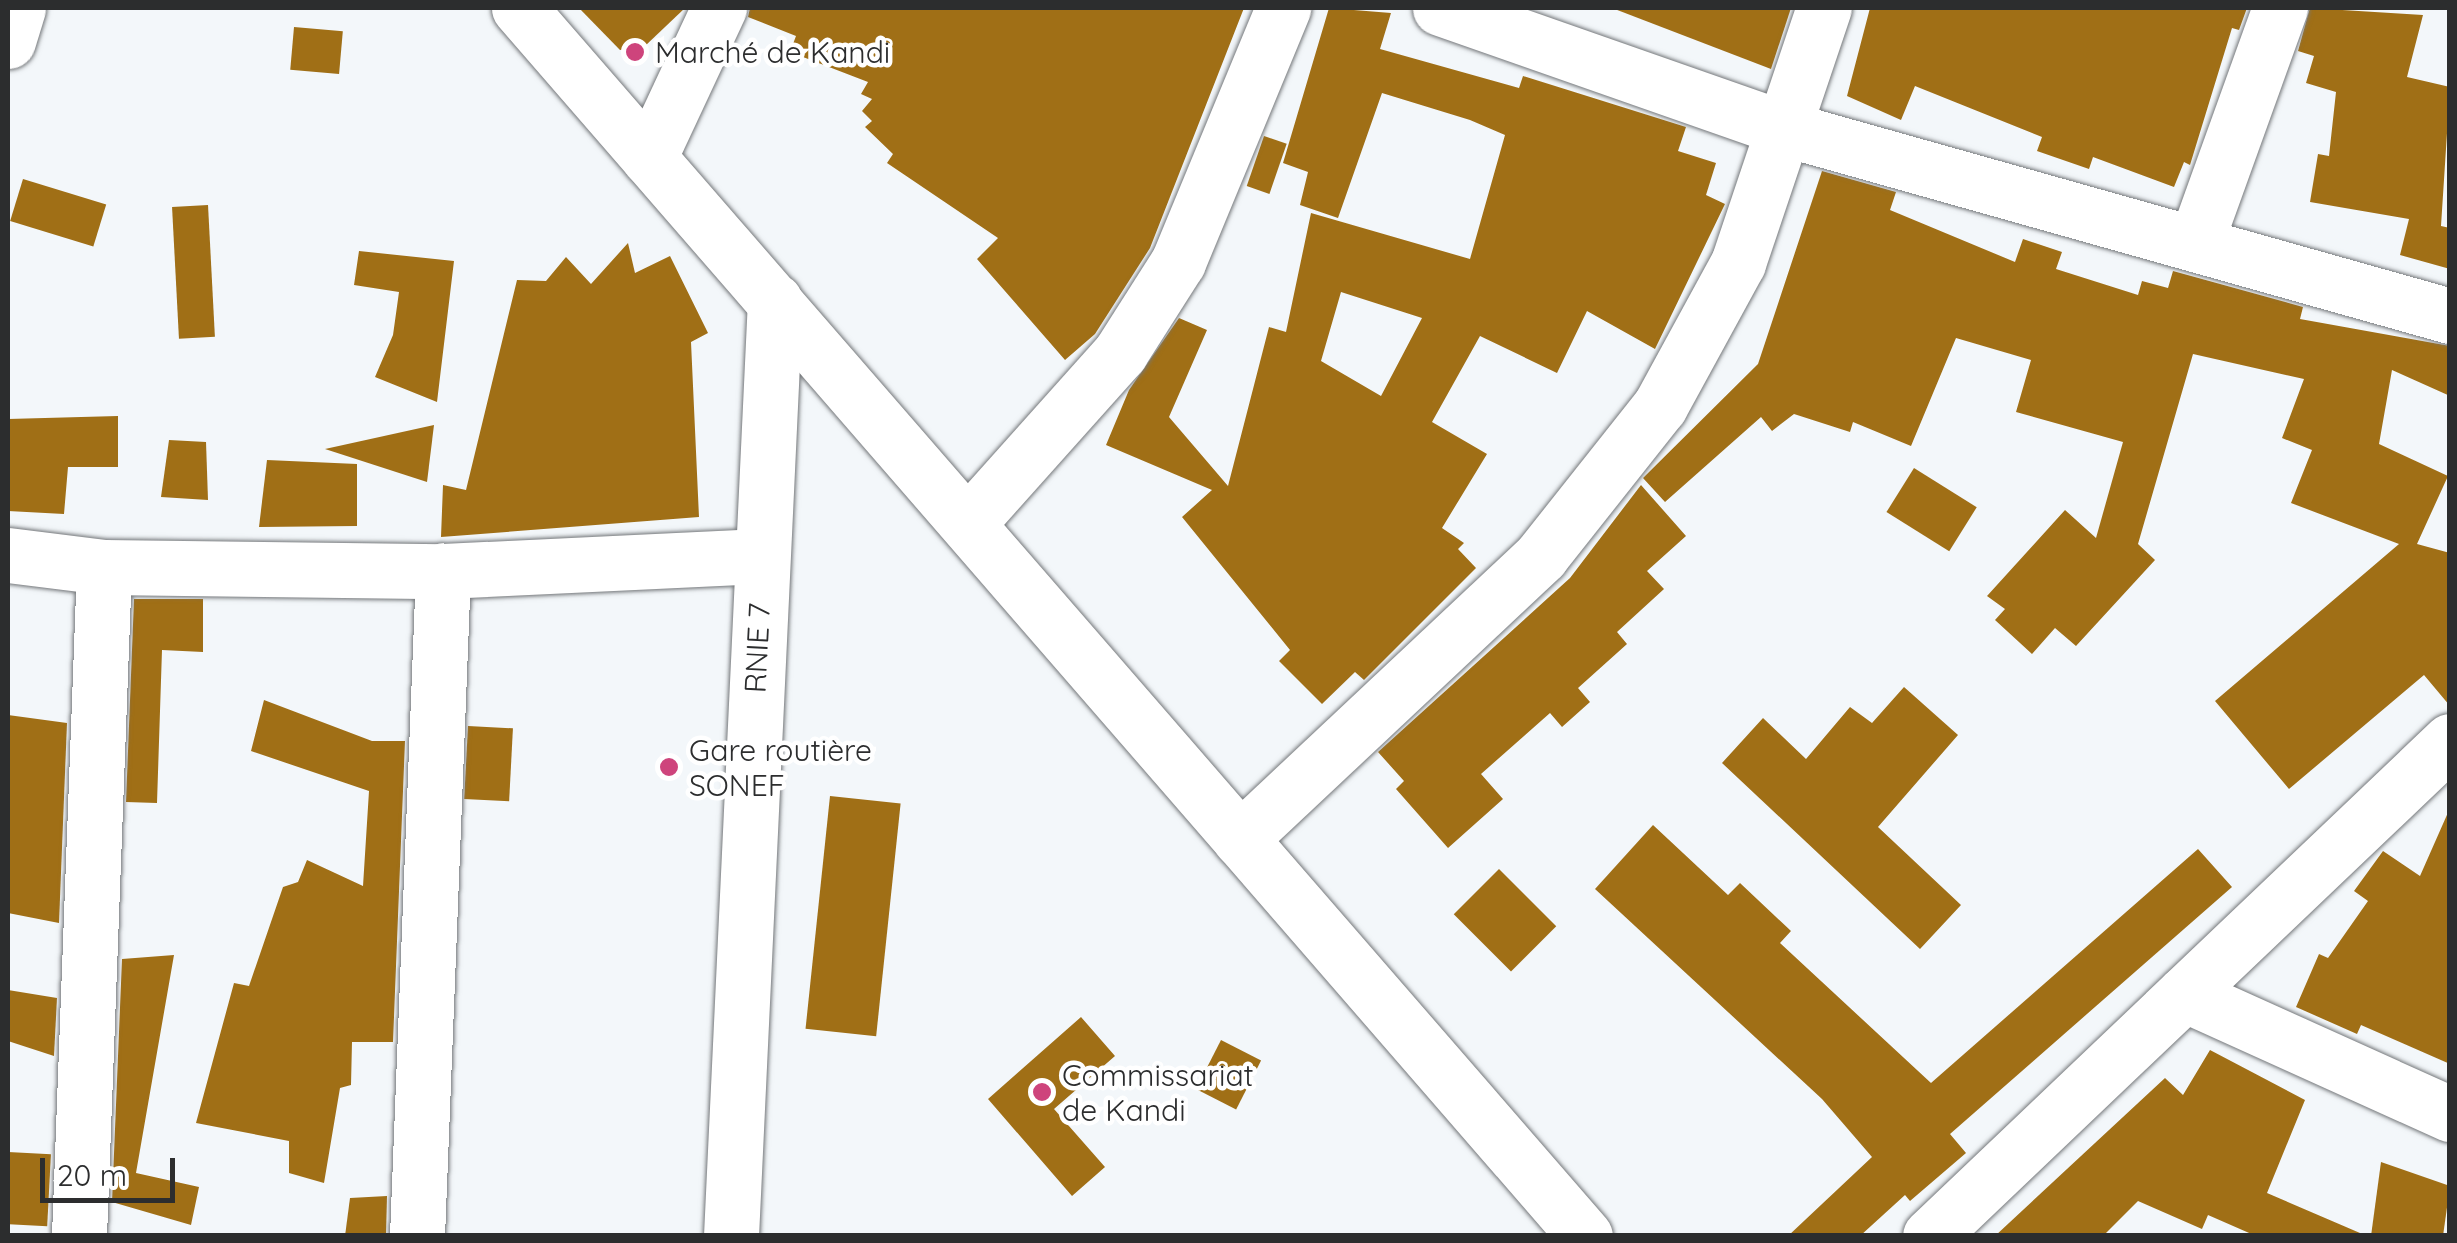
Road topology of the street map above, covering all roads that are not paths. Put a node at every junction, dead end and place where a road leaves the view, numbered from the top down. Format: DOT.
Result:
graph roads {
  1 [pos="18,8"];
  2 [pos="519,8"];
  3 [pos="719,8"];
  4 [pos="1283,8"];
  5 [pos="1440,8"];
  6 [pos="1824,8"];
  7 [pos="2280,8"];
  8 [pos="8,41"];
  9 [pos="1786,128"];
  10 [pos="649,158"];
  11 [pos="2194,244"];
  12 [pos="774,300"];
  13 [pos="2450,316"];
  14 [pos="969,522"];
  15 [pos="8,555"];
  16 [pos="761,556"];
  17 [pos="104,567"];
  18 [pos="444,571"];
  19 [pos="2450,741"];
  20 [pos="1240,840"];
  21 [pos="2184,994"];
  22 [pos="2450,1114"];
  23 [pos="79,1236"];
  24 [pos="418,1236"];
  25 [pos="731,1236"];
  26 [pos="1585,1236"];
  27 [pos="1930,1236"];
  1 -- 8 [label="street"];
  2 -- 10 [label="street"];
  3 -- 10 [label="street"];
  4 -- 14 [label="street"];
  5 -- 9 [label="street"];
  6 -- 9 [label="street"];
  7 -- 11 [label="street"];
  9 -- 11 [label="street"];
  9 -- 20 [label="street"];
  10 -- 12 [label="street"];
  11 -- 13 [label="street"];
  12 -- 14 [label="street"];
  12 -- 16 [label="street, RNIE 7 / RNIE 7"];
  14 -- 20 [label="street"];
  15 -- 17 [label="street"];
  16 -- 18 [label="street"];
  16 -- 25 [label="street, RNIE 7 / RNIE 7"];
  17 -- 18 [label="street"];
  17 -- 23 [label="street"];
  18 -- 24 [label="street"];
  19 -- 21 [label="street"];
  20 -- 26 [label="street"];
  21 -- 22 [label="street"];
  21 -- 27 [label="street"];
}
